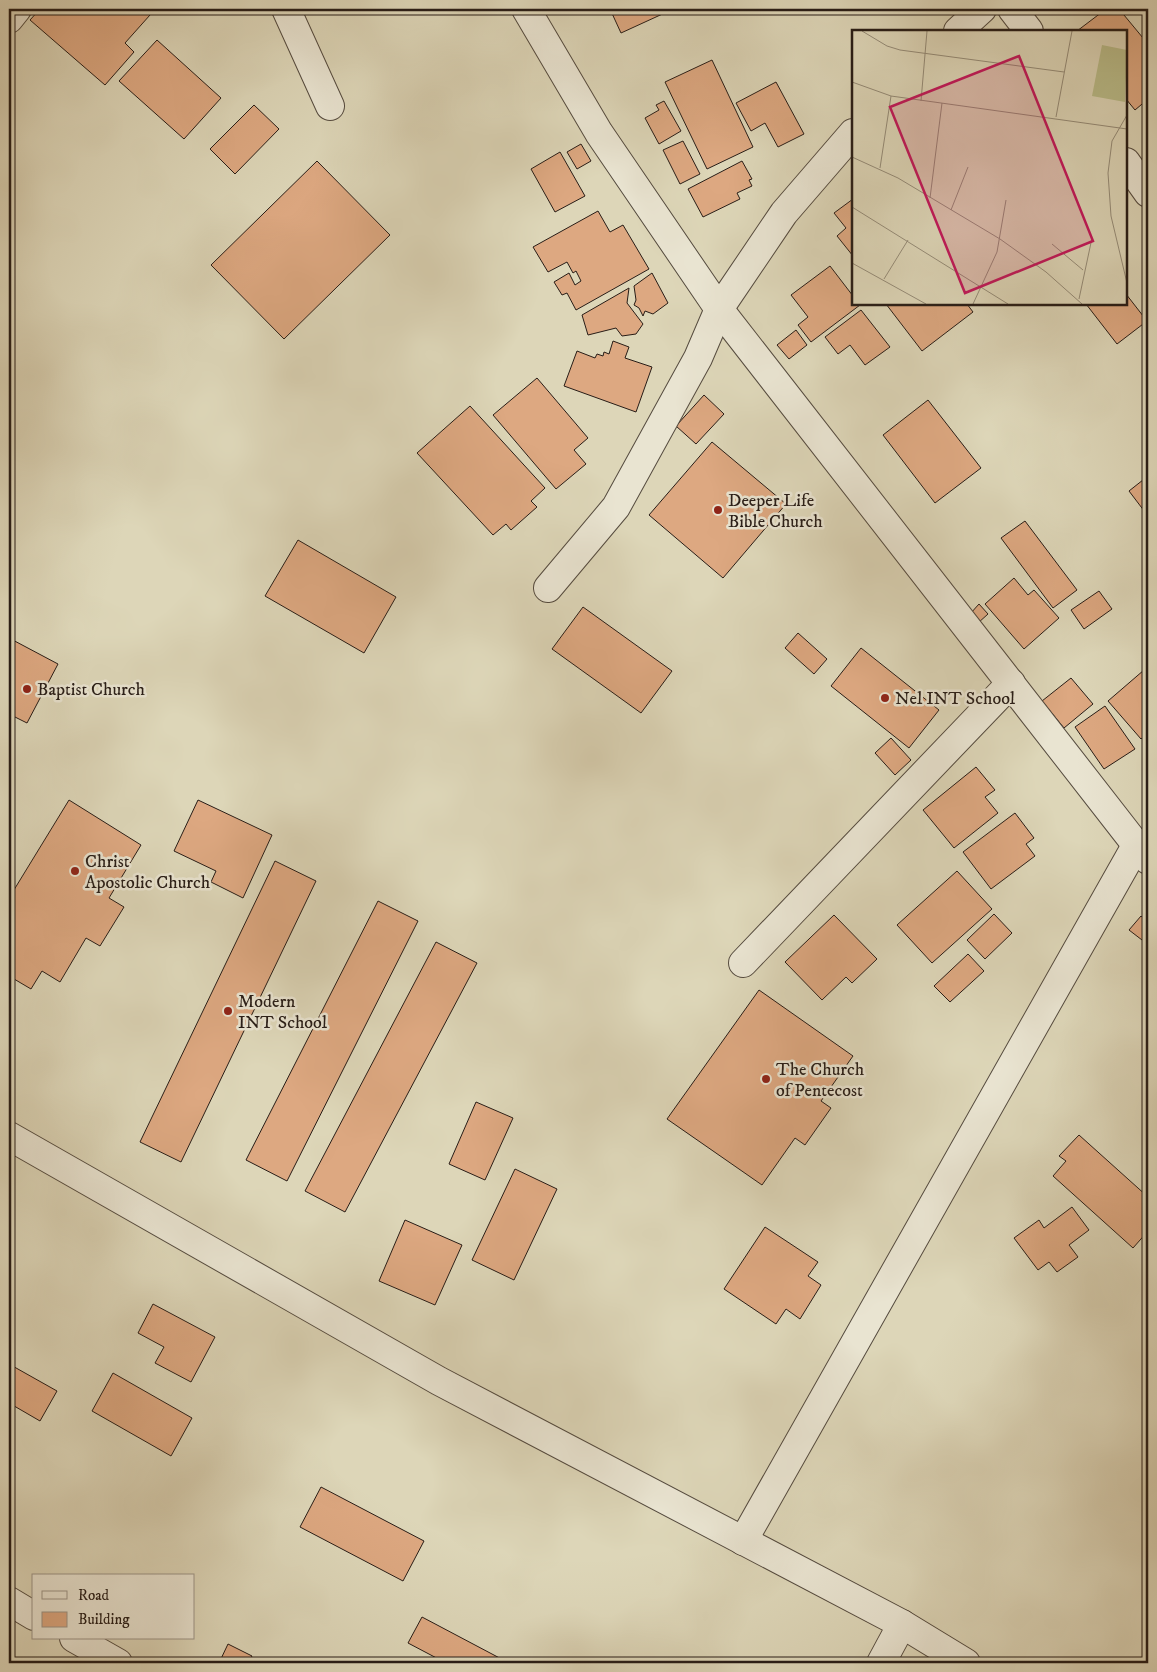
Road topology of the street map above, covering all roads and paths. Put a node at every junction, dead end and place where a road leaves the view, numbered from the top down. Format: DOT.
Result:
graph roads {
  1 [pos="17,9"];
  2 [pos="286,9"];
  3 [pos="526,9"];
  4 [pos="982,9"];
  5 [pos="1012,9"];
  6 [pos="9,19"];
  7 [pos="959,30"];
  8 [pos="1028,30"];
  9 [pos="330,106"];
  10 [pos="852,134"];
  11 [pos="1127,163"];
  12 [pos="1148,193"];
  13 [pos="719,309"];
  14 [pos="548,588"];
  15 [pos="1011,683"];
  16 [pos="1143,852"];
  17 [pos="743,963"];
  18 [pos="9,1136"];
  19 [pos="743,1541"];
  20 [pos="9,1602"];
  21 [pos="32,1615"];
  22 [pos="902,1624"];
  23 [pos="78,1640"];
  24 [pos="118,1663"];
  25 [pos="882,1663"];
  26 [pos="966,1663"];
  1 -- 6 [label="street"];
  2 -- 9 [label="street"];
  3 -- 13 [label="street"];
  4 -- 7 [label="street"];
  5 -- 8 [label="street"];
  10 -- 13 [label="street"];
  11 -- 12 [label="street"];
  13 -- 14 [label="street"];
  13 -- 15 [label="street"];
  15 -- 16 [label="street"];
  15 -- 17 [label="street"];
  16 -- 19 [label="street"];
  18 -- 19 [label="street"];
  19 -- 22 [label="street"];
  20 -- 21 [label="street"];
  22 -- 25 [label="street"];
  22 -- 26 [label="street"];
  23 -- 24 [label="street"];
}
